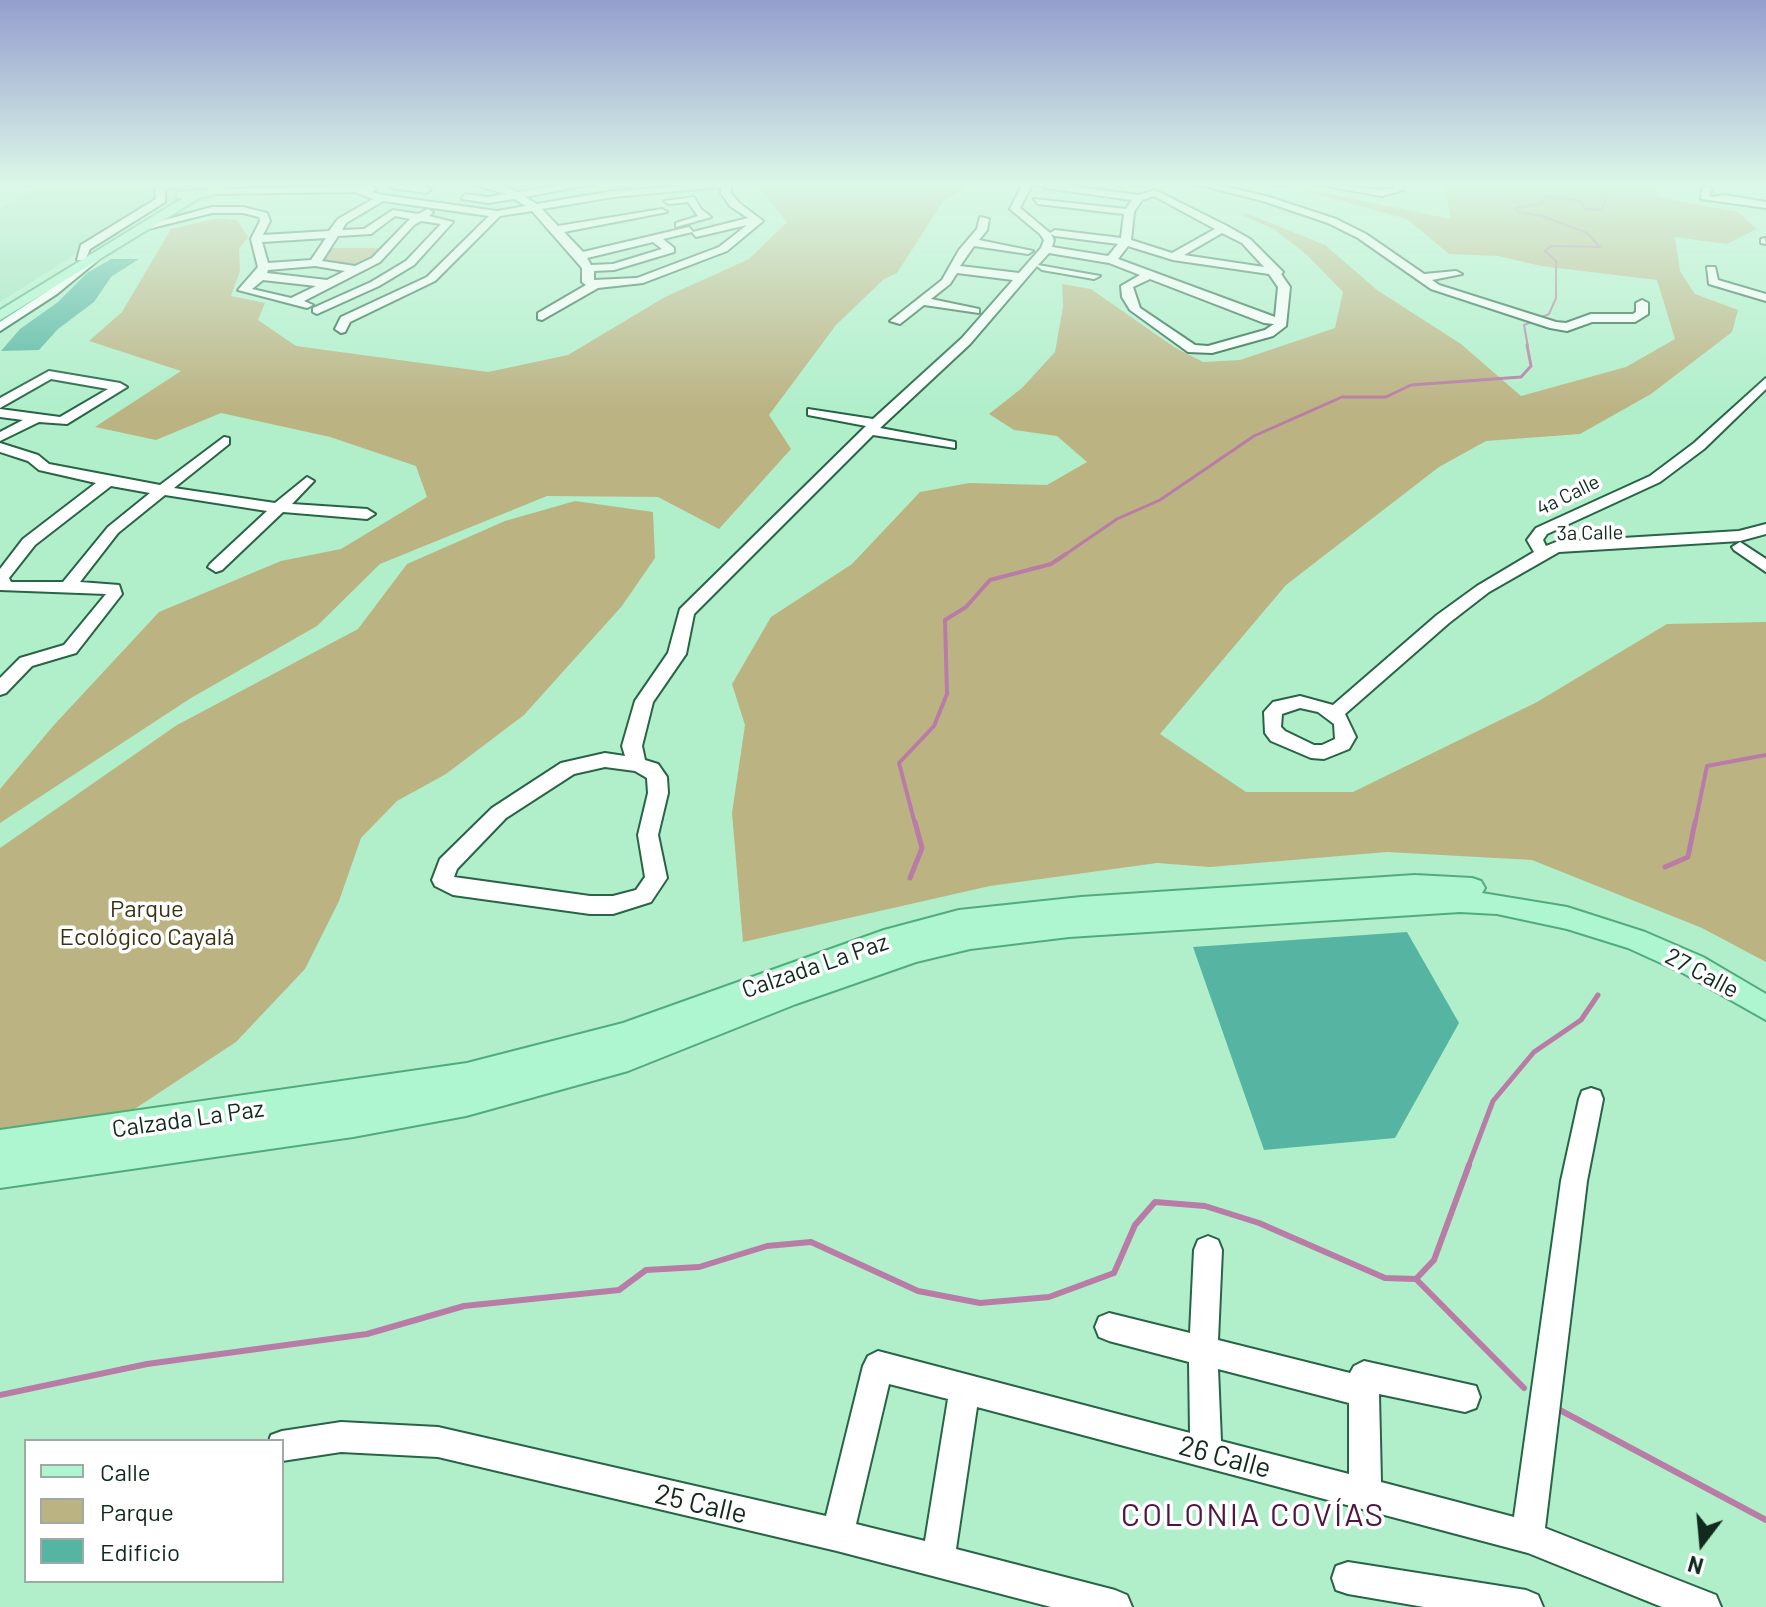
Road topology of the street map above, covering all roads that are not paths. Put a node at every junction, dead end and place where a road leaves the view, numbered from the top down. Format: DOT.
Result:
graph roads {
  1 [pos="81,258"];
  2 [pos="94,258"];
  3 [pos="96,258"];
  4 [pos="261,258"];
  5 [pos="318,258"];
  6 [pos="415,258"];
  7 [pos="452,258"];
  8 [pos="582,258"];
  9 [pos="644,258"];
  10 [pos="699,258"];
  11 [pos="961,258"];
  12 [pos="1043,258"];
  13 [pos="1047,258"];
  14 [pos="1099,258"];
  15 [pos="1180,258"];
  16 [pos="1264,258"];
  17 [pos="1393,258"];
  18 [pos="376,260"];
  19 [pos="1111,260"];
  20 [pos="315,263"];
  21 [pos="410,263"];
  22 [pos="445,265"];
  23 [pos="1042,267"];
  24 [pos="588,268"];
  25 [pos="954,269"];
  26 [pos="1711,269"];
  27 [pos="359,270"];
  28 [pos="262,271"];
  29 [pos="1277,272"];
  30 [pos="1151,274"];
  31 [pos="1456,274"];
  32 [pos="1094,276"];
  33 [pos="1420,278"];
  34 [pos="1021,281"];
  35 [pos="333,284"];
  36 [pos="595,285"];
  37 [pos="1451,294"];
  38 [pos="1766,298"];
  39 [pos="294,301"];
  40 [pos="921,301"];
  41 [pos="1433,303"];
  42 [pos="1642,303"];
  43 [pos="0,308"];
  44 [pos="317,310"];
  45 [pos="975,311"];
  46 [pos="0,316"];
  47 [pos="542,316"];
  48 [pos="1274,320"];
  49 [pos="896,321"];
  50 [pos="0,327"];
  51 [pos="1766,382"];
  52 [pos="0,404"];
  53 [pos="813,412"];
  54 [pos="0,413"];
  55 [pos="35,419"];
  56 [pos="873,427"];
  57 [pos="0,437"];
  58 [pos="224,441"];
  59 [pos="950,445"];
  60 [pos="0,447"];
  61 [pos="108,481"];
  62 [pos="307,481"];
  63 [pos="164,491"];
  64 [pos="280,507"];
  65 [pos="367,514"];
  66 [pos="1567,520"];
  67 [pos="1766,529"];
  68 [pos="1766,543"];
  69 [pos="1600,544"];
  70 [pos="1740,547"];
  71 [pos="1543,553"];
  72 [pos="216,567"];
  73 [pos="1766,567"];
  74 [pos="68,587"];
  75 [pos="0,689"];
  76 [pos="1335,713"];
  77 [pos="634,755"];
  78 [pos="1638,933"];
  79 [pos="1766,989"];
  80 [pos="1766,1008"];
  81 [pos="1591,1099"];
  82 [pos="0,1145"];
  83 [pos="0,1173"];
  84 [pos="1208,1250"];
  85 [pos="1109,1327"];
  86 [pos="1203,1352"];
  87 [pos="965,1389"];
  88 [pos="1362,1391"];
  89 [pos="1465,1397"];
  90 [pos="284,1446"];
  91 [pos="1206,1452"];
  92 [pos="1365,1494"];
  93 [pos="837,1535"];
  94 [pos="1528,1537"];
  95 [pos="938,1561"];
  96 [pos="1348,1578"];
  97 [pos="1115,1607"];
  98 [pos="1526,1607"];
  99 [pos="1704,1607"];
  1 -- 43 [label="main road"];
  2 -- 46 [label="main road"];
  3 -- 50 [label="street"];
  4 -- 28 [label="street"];
  5 -- 20 [label="street"];
  6 -- 21 [label="street"];
  7 -- 22 [label="street"];
  8 -- 24 [label="street"];
  9 -- 24 [label="street"];
  10 -- 36 [label="street"];
  11 -- 25 [label="street"];
  12 -- 34 [label="street"];
  13 -- 23 [label="street"];
  14 -- 19 [label="street"];
  15 -- 29 [label="street"];
  16 -- 29 [label="street"];
  17 -- 33 [label="street"];
  18 -- 21 [label="street"];
  18 -- 27 [label="street"];
  19 -- 30 [label="street"];
  20 -- 27 [label="street"];
  20 -- 28 [label="street"];
  21 -- 22 [label="street"];
  21 -- 44 [label="street"];
  22 -- 44 [label="street"];
  23 -- 32 [label="street"];
  23 -- 34 [label="street"];
  24 -- 36 [label="street"];
  25 -- 34 [label="street"];
  25 -- 40 [label="street"];
  26 -- 38 [label="street"];
  27 -- 35 [label="street"];
  28 -- 35 [label="street"];
  28 -- 39 [label="street"];
  29 -- 48 [label="street"];
  30 -- 48 [label="street"];
  30 -- 48 [label="street"];
  31 -- 33 [label="street"];
  33 -- 37 [label="street"];
  34 -- 56 [label="street"];
  35 -- 39 [label="street"];
  36 -- 47 [label="street"];
  37 -- 41 [label="street"];
  37 -- 42 [label="street"];
  39 -- 44 [label="street"];
  40 -- 45 [label="street"];
  40 -- 49 [label="street"];
  51 -- 66 [label="street, 4a Calle"];
  52 -- 55 [label="street"];
  53 -- 56 [label="street"];
  54 -- 55 [label="street"];
  55 -- 57 [label="street"];
  56 -- 59 [label="street"];
  56 -- 77 [label="street"];
  58 -- 63 [label="street"];
  60 -- 61 [label="street"];
  61 -- 63 [label="street"];
  61 -- 74 [label="street"];
  62 -- 64 [label="street"];
  63 -- 64 [label="street"];
  63 -- 74 [label="street"];
  64 -- 65 [label="street"];
  64 -- 72 [label="street"];
  66 -- 69 [label="street"];
  66 -- 71 [label="street, 4a Calle"];
  67 -- 69 [label="street, 3a Calle"];
  68 -- 70 [label="street, 3a Calle"];
  69 -- 71 [label="street, 3a Calle"];
  70 -- 71 [label="street, 3a Calle"];
  70 -- 73 [label="street"];
  71 -- 76 [label="street, 4a Calle"];
  74 -- 75 [label="street"];
  77 -- 77 [label="street"];
  78 -- 79 [label="main road, 27 Calle"];
  78 -- 80 [label="main road, 27 Calle"];
  78 -- 82 [label="main road, Calzada La Paz"];
  78 -- 83 [label="main road, Calzada La Paz"];
  81 -- 94 [label="street"];
  84 -- 86 [label="street"];
  85 -- 86 [label="street"];
  86 -- 88 [label="street"];
  86 -- 91 [label="street"];
  87 -- 91 [label="street, 26 Calle"];
  87 -- 93 [label="street, 26 Calle"];
  87 -- 95 [label="street"];
  88 -- 89 [label="street"];
  88 -- 92 [label="street"];
  90 -- 93 [label="street, 25 Calle"];
  91 -- 92 [label="street, 26 Calle"];
  92 -- 94 [label="street, 26 Calle"];
  93 -- 95 [label="street, 25 Calle"];
  94 -- 99 [label="street, 26 Calle"];
  95 -- 97 [label="street, 25 Calle"];
  96 -- 98 [label="street"];
}
